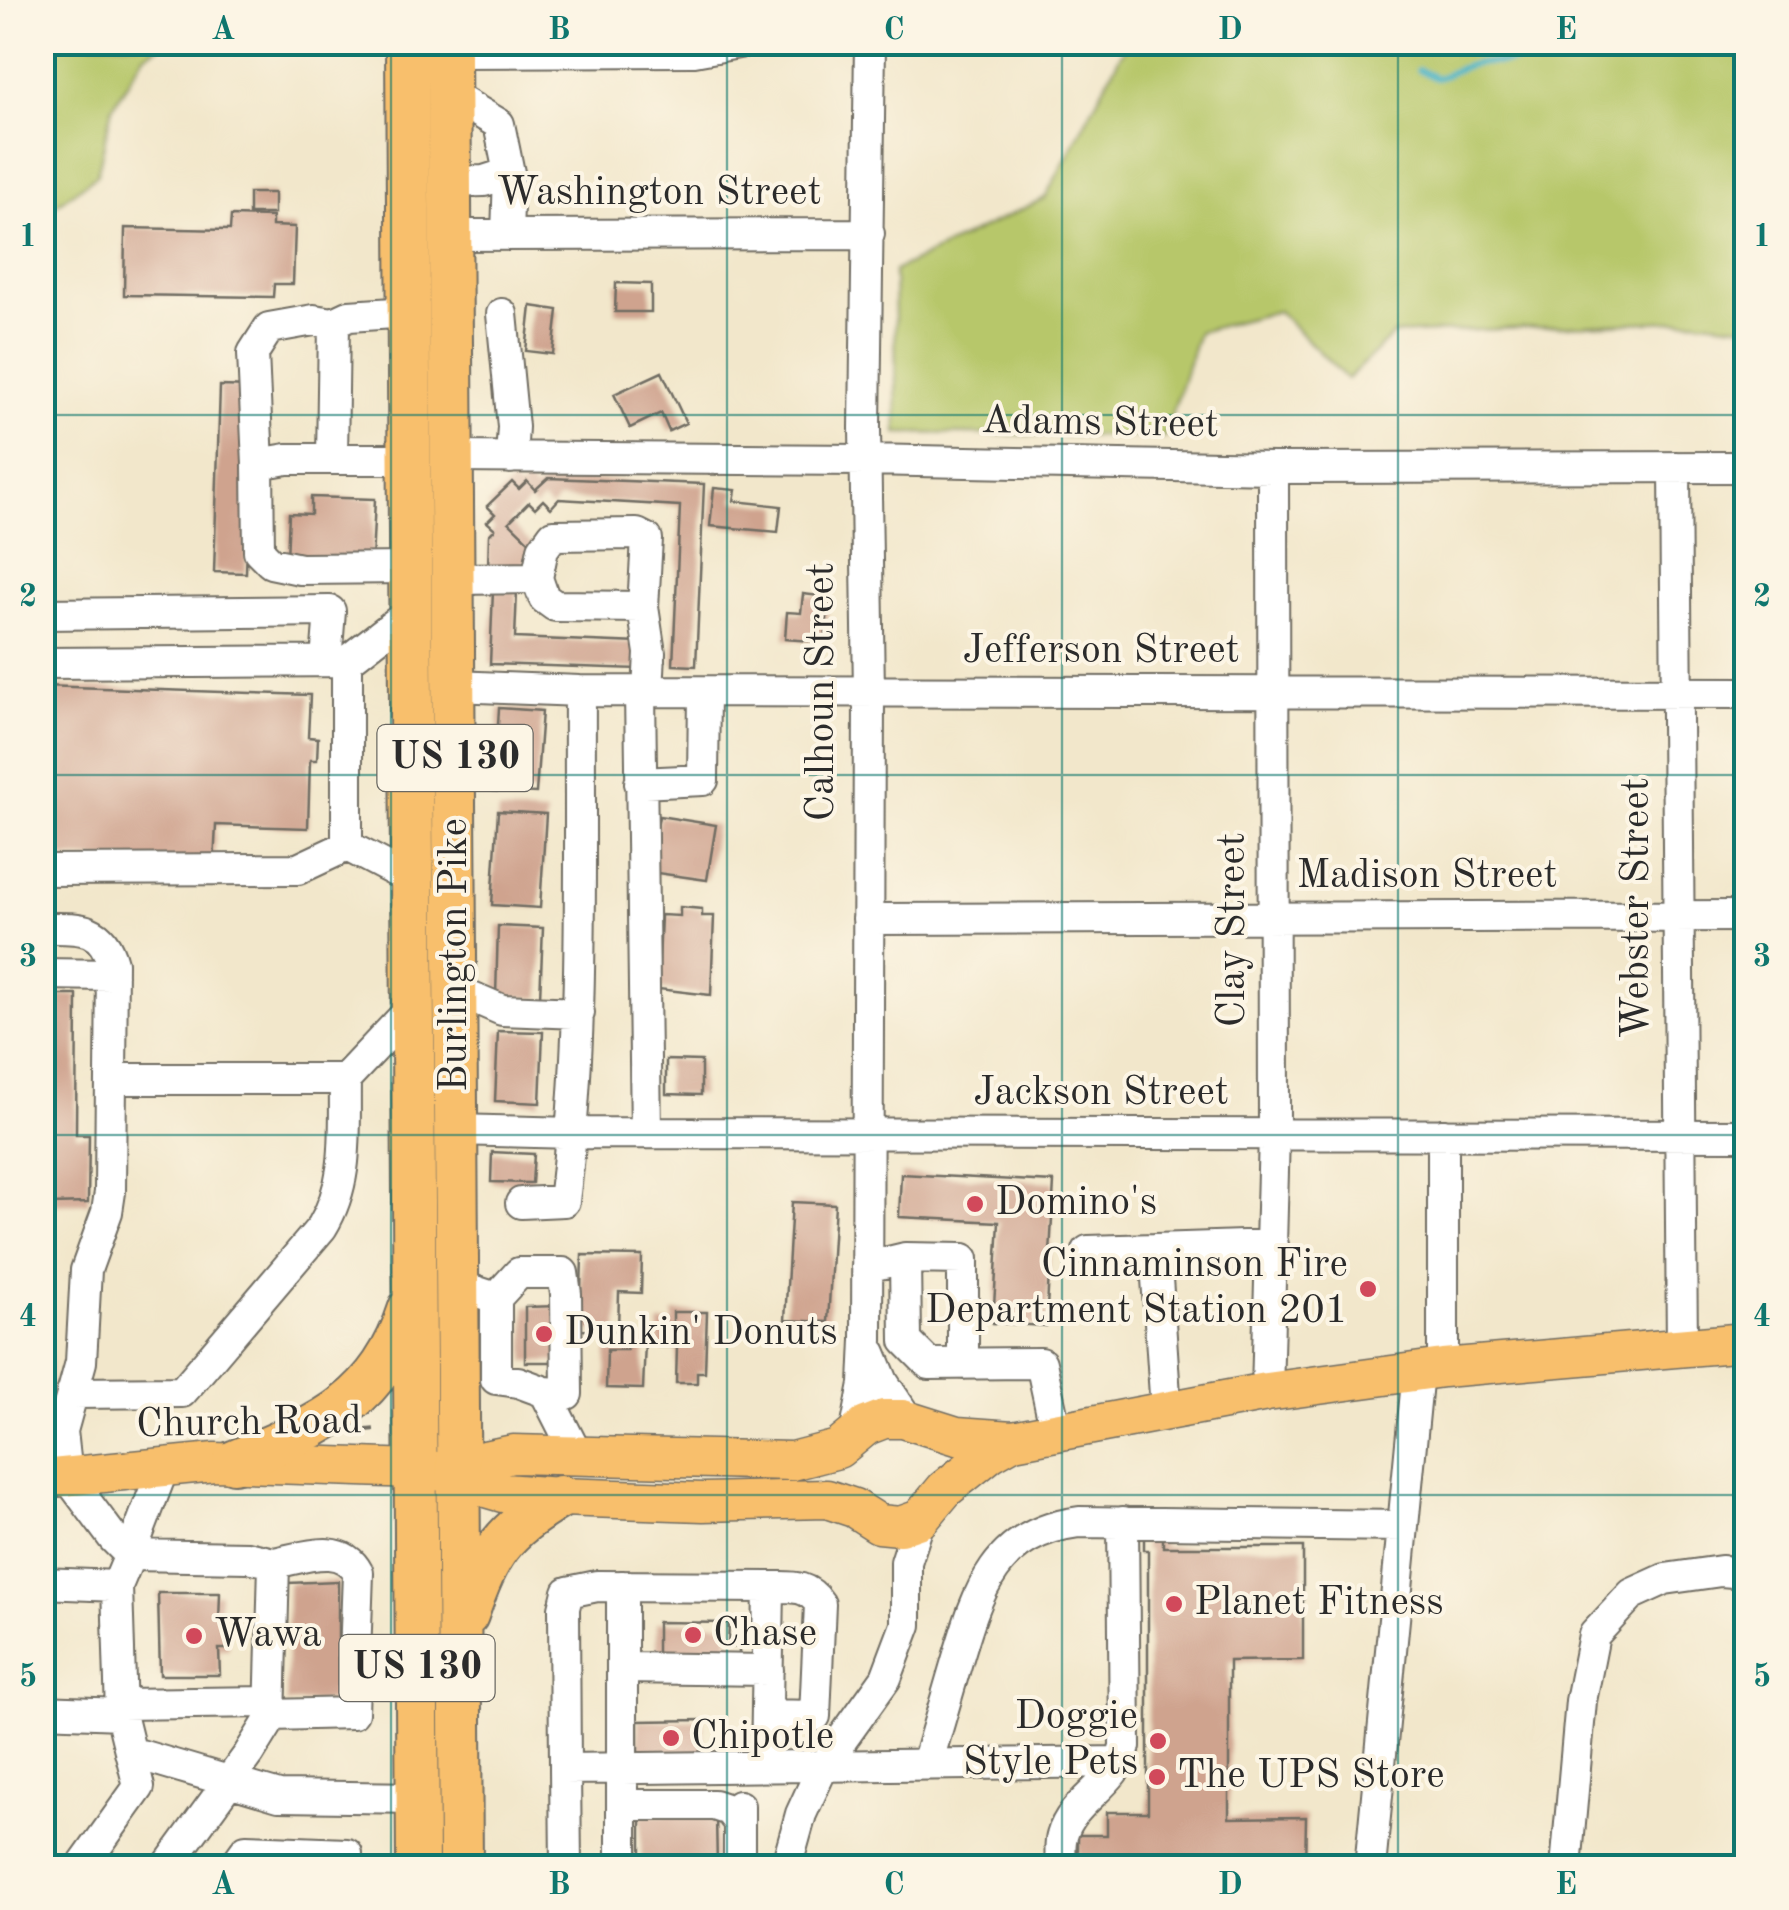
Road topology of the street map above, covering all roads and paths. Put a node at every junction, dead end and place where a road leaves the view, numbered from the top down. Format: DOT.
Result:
graph roads {
  1 [pos="406,42"];
  2 [pos="744,42"];
  3 [pos="870,42"];
  4 [pos="449,63"];
  5 [pos="509,173"];
  6 [pos="449,182"];
  7 [pos="869,234"];
  8 [pos="449,235"];
  9 [pos="508,235"];
  10 [pos="409,312"];
  11 [pos="502,314"];
  12 [pos="334,323"];
  13 [pos="431,458"];
  14 [pos="511,458"];
  15 [pos="332,460"];
  16 [pos="867,460"];
  17 [pos="258,464"];
  18 [pos="1675,467"];
  19 [pos="1746,467"];
  20 [pos="1272,468"];
  21 [pos="410,568"];
  22 [pos="537,578"];
  23 [pos="452,580"];
  24 [pos="643,607"];
  25 [pos="410,612"];
  26 [pos="42,614"];
  27 [pos="336,661"];
  28 [pos="42,663"];
  29 [pos="454,686"];
  30 [pos="580,691"];
  31 [pos="644,692"];
  32 [pos="704,692"];
  33 [pos="869,692"];
  34 [pos="1273,692"];
  35 [pos="1677,692"];
  36 [pos="1746,693"];
  37 [pos="640,783"];
  38 [pos="346,846"];
  39 [pos="42,870"];
  40 [pos="412,880"];
  41 [pos="1678,916"];
  42 [pos="1746,916"];
  43 [pos="1274,918"];
  44 [pos="868,919"];
  45 [pos="42,928"];
  46 [pos="42,974"];
  47 [pos="112,975"];
  48 [pos="412,1008"];
  49 [pos="457,1009"];
  50 [pos="578,1012"];
  51 [pos="114,1079"];
  52 [pos="345,1080"];
  53 [pos="456,1130"];
  54 [pos="572,1133"];
  55 [pos="646,1133"];
  56 [pos="868,1133"];
  57 [pos="1274,1134"];
  58 [pos="1443,1134"];
  59 [pos="1680,1135"];
  60 [pos="1746,1135"];
  61 [pos="521,1203"];
  62 [pos="1273,1245"];
  63 [pos="1155,1249"];
  64 [pos="1088,1251"];
  65 [pos="905,1258"];
  66 [pos="867,1267"];
  67 [pos="456,1292"];
  68 [pos="867,1340"];
  69 [pos="1746,1342"];
  70 [pos="1682,1349"];
  71 [pos="963,1364"];
  72 [pos="1430,1370"];
  73 [pos="496,1380"];
  74 [pos="544,1392"];
  75 [pos="1268,1392"];
  76 [pos="72,1393"];
  77 [pos="457,1402"];
  78 [pos="1166,1410"];
  79 [pos="918,1425"];
  80 [pos="1056,1432"];
  81 [pos="853,1438"];
  82 [pos="1013,1440"];
  83 [pos="577,1455"];
  84 [pos="234,1462"];
  85 [pos="164,1466"];
  86 [pos="436,1471"];
  87 [pos="55,1477"];
  88 [pos="945,1490"];
  89 [pos="560,1497"];
  90 [pos="858,1511"];
  91 [pos="920,1519"];
  92 [pos="1123,1522"];
  93 [pos="1403,1526"];
  94 [pos="130,1556"];
  95 [pos="274,1563"];
  96 [pos="1746,1573"];
  97 [pos="42,1584"];
  98 [pos="117,1586"];
  99 [pos="622,1586"];
  100 [pos="769,1587"];
  101 [pos="459,1640"];
  102 [pos="893,1658"];
  103 [pos="622,1678"];
  104 [pos="767,1692"];
  105 [pos="271,1708"];
  106 [pos="121,1709"];
  107 [pos="42,1711"];
  108 [pos="130,1752"];
  109 [pos="1120,1762"];
  110 [pos="927,1764"];
  111 [pos="753,1766"];
  112 [pos="823,1766"];
  113 [pos="621,1768"];
  114 [pos="565,1769"];
  115 [pos="228,1780"];
  116 [pos="418,1798"];
  117 [pos="622,1805"];
  118 [pos="739,1823"];
  119 [pos="81,1868"];
  120 [pos="166,1868"];
  121 [pos="233,1868"];
  122 [pos="347,1868"];
  123 [pos="418,1868"];
  124 [pos="461,1868"];
  125 [pos="566,1868"];
  126 [pos="622,1868"];
  127 [pos="740,1868"];
  128 [pos="786,1868"];
  129 [pos="1061,1868"];
  130 [pos="1370,1868"];
  131 [pos="1566,1868"];
  1 -- 10 [label="highway, Burlington Pike / US 130"];
  2 -- 4 [label="street"];
  3 -- 7 [label="street, Calhoun Street"];
  4 -- 5 [label="street"];
  4 -- 6 [label="highway, Burlington Pike / US 130"];
  5 -- 6 [label="street"];
  5 -- 9 [label="street"];
  6 -- 8 [label="highway, Burlington Pike / US 130"];
  7 -- 9 [label="street, Washington Street"];
  7 -- 16 [label="street, Calhoun Street"];
  8 -- 9 [label="street, Washington Street"];
  8 -- 13 [label="highway, Burlington Pike / US 130"];
  10 -- 12 [label="street"];
  10 -- 13 [label="highway, Burlington Pike / US 130"];
  11 -- 14 [label="street"];
  12 -- 15 [label="street"];
  12 -- 17 [label="street"];
  13 -- 14 [label="street, Adams Street"];
  13 -- 15 [label="street, Adams Street"];
  13 -- 21 [label="highway, Burlington Pike / US 130"];
  13 -- 23 [label="highway, Burlington Pike / US 130"];
  14 -- 16 [label="street, Adams Street"];
  15 -- 17 [label="street, Adams Street"];
  16 -- 20 [label="street, Adams Street"];
  16 -- 33 [label="street, Calhoun Street"];
  17 -- 21 [label="street"];
  18 -- 19 [label="street, Adams Street"];
  18 -- 20 [label="street, Adams Street"];
  18 -- 35 [label="street, Webster Street"];
  20 -- 34 [label="street, Clay Street"];
  21 -- 25 [label="highway, Burlington Pike / US 130"];
  22 -- 23 [label="street"];
  22 -- 24 [label="street"];
  22 -- 24 [label="street"];
  23 -- 29 [label="highway, Burlington Pike / US 130"];
  24 -- 31 [label="street"];
  25 -- 27 [label="street"];
  25 -- 40 [label="highway, Burlington Pike / US 130"];
  26 -- 27 [label="street"];
  27 -- 28 [label="street"];
  27 -- 38 [label="street"];
  29 -- 30 [label="street, Jefferson Street"];
  29 -- 49 [label="highway, Burlington Pike / US 130"];
  30 -- 31 [label="street, Jefferson Street"];
  30 -- 50 [label="street"];
  31 -- 32 [label="street, Jefferson Street"];
  31 -- 37 [label="street"];
  32 -- 33 [label="street, Jefferson Street"];
  32 -- 37 [label="street"];
  33 -- 34 [label="street, Jefferson Street"];
  33 -- 44 [label="street, Calhoun Street"];
  34 -- 35 [label="street, Jefferson Street"];
  34 -- 43 [label="street, Clay Street"];
  35 -- 36 [label="street, Jefferson Street"];
  35 -- 41 [label="street, Webster Street"];
  37 -- 55 [label="street"];
  38 -- 39 [label="street"];
  38 -- 40 [label="street"];
  40 -- 48 [label="highway, Burlington Pike / US 130"];
  41 -- 42 [label="street, Madison Street"];
  41 -- 43 [label="street, Madison Street"];
  41 -- 59 [label="street, Webster Street"];
  43 -- 44 [label="street, Madison Street"];
  43 -- 57 [label="street, Clay Street"];
  44 -- 56 [label="street, Calhoun Street"];
  45 -- 47 [label="street"];
  46 -- 47 [label="street"];
  47 -- 51 [label="street"];
  48 -- 52 [label="street"];
  48 -- 67 [label="highway, Burlington Pike / US 130"];
  49 -- 50 [label="street"];
  49 -- 53 [label="highway, Burlington Pike / US 130"];
  50 -- 54 [label="street"];
  51 -- 52 [label="street"];
  51 -- 76 [label="street"];
  52 -- 76 [label="street"];
  53 -- 54 [label="street, Jackson Street"];
  53 -- 67 [label="highway, Burlington Pike / US 130"];
  54 -- 55 [label="street, Jackson Street"];
  54 -- 61 [label="street"];
  55 -- 56 [label="street, Jackson Street"];
  56 -- 57 [label="street, Jackson Street"];
  56 -- 66 [label="street, Calhoun Street"];
  57 -- 58 [label="street, Jackson Street"];
  57 -- 62 [label="street, Clay Street"];
  58 -- 59 [label="street, Jackson Street"];
  58 -- 72 [label="street"];
  59 -- 60 [label="street, Jackson Street"];
  59 -- 70 [label="street, Webster Street"];
  62 -- 63 [label="street"];
  62 -- 75 [label="street, Clay Street"];
  63 -- 64 [label="street"];
  63 -- 78 [label="street"];
  65 -- 66 [label="street"];
  65 -- 71 [label="street"];
  65 -- 71 [label="street"];
  66 -- 68 [label="street, Calhoun Street"];
  67 -- 73 [label="street"];
  67 -- 74 [label="street"];
  67 -- 77 [label="highway, Burlington Pike / US 130"];
  67 -- 84 [label="highway"];
  67 -- 86 [label="highway, Burlington Pike / US 130"];
  68 -- 79 [label="street, Calhoun Street"];
  68 -- 81 [label="street, Calhoun Street"];
  69 -- 70 [label="main road"];
  70 -- 72 [label="main road"];
  71 -- 80 [label="street"];
  72 -- 75 [label="main road"];
  72 -- 93 [label="street"];
  73 -- 74 [label="street"];
  73 -- 77 [label="street"];
  74 -- 83 [label="street"];
  75 -- 78 [label="main road"];
  76 -- 87 [label="street"];
  77 -- 86 [label="highway, Burlington Pike / US 130"];
  78 -- 80 [label="main road"];
  79 -- 81 [label="main road"];
  79 -- 82 [label="main road"];
  79 -- 88 [label="main road, Calhoun Street"];
  80 -- 82 [label="main road"];
  81 -- 83 [label="main road"];
  81 -- 90 [label="main road, Calhoun Street"];
  82 -- 88 [label="main road"];
  83 -- 86 [label="main road"];
  84 -- 85 [label="main road, Church Road"];
  84 -- 86 [label="main road, Church Road"];
  85 -- 87 [label="main road, Church Road"];
  85 -- 94 [label="street"];
  86 -- 89 [label="main road"];
  86 -- 101 [label="highway, Burlington Pike / US 130"];
  86 -- 116 [label="highway, Burlington Pike / US 130"];
  87 -- 94 [label="street"];
  88 -- 91 [label="main road"];
  89 -- 90 [label="main road"];
  89 -- 101 [label="highway"];
  90 -- 91 [label="main road"];
  90 -- 102 [label="street, Calhoun Street"];
  91 -- 102 [label="street, Calhoun Street"];
  92 -- 93 [label="street"];
  92 -- 109 [label="street"];
  92 -- 110 [label="street"];
  93 -- 130 [label="street"];
  94 -- 95 [label="street"];
  94 -- 98 [label="street"];
  95 -- 105 [label="street"];
  95 -- 105 [label="street"];
  96 -- 131 [label="street"];
  97 -- 98 [label="street"];
  98 -- 106 [label="street"];
  99 -- 100 [label="street"];
  99 -- 103 [label="street"];
  99 -- 114 [label="street"];
  100 -- 104 [label="street"];
  100 -- 104 [label="street"];
  101 -- 124 [label="highway, Burlington Pike / US 130"];
  102 -- 112 [label="street, Calhoun Street"];
  103 -- 104 [label="street"];
  103 -- 113 [label="street"];
  104 -- 111 [label="street"];
  105 -- 106 [label="street"];
  105 -- 115 [label="street"];
  106 -- 107 [label="street"];
  106 -- 108 [label="street"];
  108 -- 115 [label="street"];
  108 -- 119 [label="street"];
  109 -- 110 [label="street"];
  109 -- 129 [label="street"];
  110 -- 112 [label="street"];
  111 -- 112 [label="street"];
  111 -- 113 [label="street"];
  111 -- 118 [label="street"];
  112 -- 128 [label="street, Calhoun Street"];
  113 -- 114 [label="street"];
  113 -- 117 [label="street"];
  114 -- 125 [label="street"];
  115 -- 116 [label="street"];
  115 -- 120 [label="street"];
  116 -- 123 [label="highway, Burlington Pike / US 130"];
  117 -- 118 [label="street"];
  117 -- 126 [label="street"];
  118 -- 127 [label="street"];
  121 -- 122 [label="street"];
}
